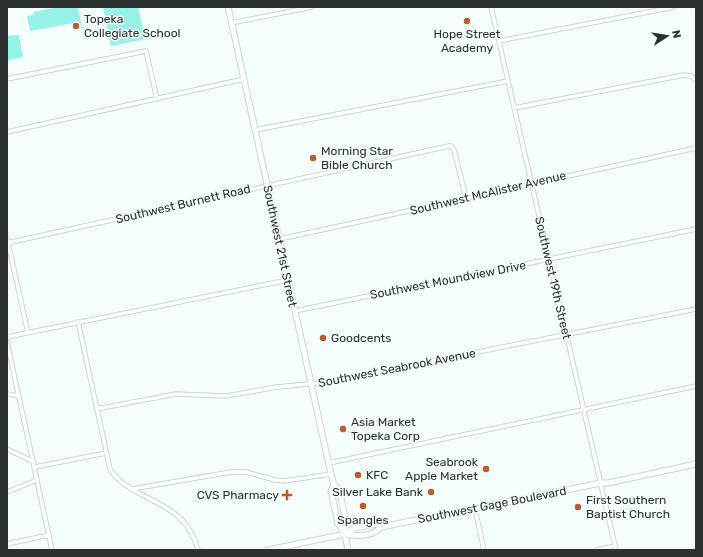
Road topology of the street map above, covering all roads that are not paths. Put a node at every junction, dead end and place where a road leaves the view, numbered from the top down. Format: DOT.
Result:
graph roads {
  1 [pos="228,7"];
  2 [pos="312,7"];
  3 [pos="491,7"];
  4 [pos="674,7"];
  5 [pos="232,23"];
  6 [pos="499,41"];
  7 [pos="7,79"];
  8 [pos="244,80"];
  9 [pos="696,80"];
  10 [pos="508,81"];
  11 [pos="157,99"];
  12 [pos="514,108"];
  13 [pos="255,130"];
  14 [pos="7,132"];
  15 [pos="696,148"];
  16 [pos="532,183"];
  17 [pos="267,186"];
  18 [pos="466,198"];
  19 [pos="696,230"];
  20 [pos="7,238"];
  21 [pos="280,239"];
  22 [pos="8,243"];
  23 [pos="549,259"];
  24 [pos="288,280"];
  25 [pos="696,309"];
  26 [pos="295,311"];
  27 [pos="78,322"];
  28 [pos="28,333"];
  29 [pos="566,334"];
  30 [pos="7,337"];
  31 [pos="7,342"];
  32 [pos="311,385"];
  33 [pos="696,386"];
  34 [pos="7,394"];
  35 [pos="19,396"];
  36 [pos="96,409"];
  37 [pos="584,409"];
  38 [pos="7,449"];
  39 [pos="106,453"];
  40 [pos="328,463"];
  41 [pos="696,464"];
  42 [pos="34,465"];
  43 [pos="331,474"];
  44 [pos="37,480"];
  45 [pos="601,483"];
  46 [pos="132,489"];
  47 [pos="7,492"];
  48 [pos="475,509"];
  49 [pos="381,527"];
  50 [pos="345,534"];
  51 [pos="49,535"];
  52 [pos="7,544"];
  53 [pos="615,548"];
  54 [pos="52,550"];
  55 [pos="198,550"];
  56 [pos="268,550"];
  57 [pos="348,550"];
  58 [pos="484,550"];
  59 [pos="596,550"];
  1 -- 5 [label="main road, Southwest 21st Street"];
  2 -- 5 [label="street"];
  3 -- 6 [label="street, Southwest 19th Street"];
  4 -- 6 [label="street"];
  5 -- 8 [label="main road, Southwest 21st Street"];
  6 -- 10 [label="street, Southwest 19th Street"];
  7 -- 11 [label="street"];
  8 -- 11 [label="street"];
  8 -- 13 [label="main road, Southwest 21st Street"];
  9 -- 12 [label="street"];
  10 -- 12 [label="street, Southwest 19th Street"];
  10 -- 13 [label="street"];
  11 -- 14 [label="street"];
  12 -- 16 [label="street, Southwest 19th Street"];
  13 -- 17 [label="main road, Southwest 21st Street"];
  15 -- 16 [label="street, Southwest McAlister Avenue"];
  16 -- 18 [label="street, Southwest McAlister Avenue"];
  16 -- 23 [label="street, Southwest 19th Street"];
  17 -- 18 [label="street, Southwest Burnett Road"];
  17 -- 21 [label="main road, Southwest 21st Street"];
  17 -- 22 [label="street, Southwest Burnett Road"];
  18 -- 21 [label="street, Southwest McAlister Avenue"];
  19 -- 23 [label="street, Southwest Moundview Drive"];
  20 -- 22 [label="street"];
  21 -- 24 [label="main road, Southwest 21st Street"];
  22 -- 28 [label="street"];
  23 -- 26 [label="street, Southwest Moundview Drive"];
  23 -- 29 [label="street, Southwest 19th Street"];
  24 -- 26 [label="main road, Southwest 21st Street"];
  24 -- 27 [label="street"];
  25 -- 29 [label="street, Southwest Seabrook Avenue"];
  26 -- 32 [label="main road, Southwest 21st Street"];
  27 -- 28 [label="street"];
  27 -- 36 [label="street"];
  28 -- 30 [label="street"];
  29 -- 32 [label="street, Southwest Seabrook Avenue"];
  29 -- 37 [label="street, Southwest 19th Street"];
  31 -- 35 [label="street"];
  32 -- 36 [label="street, Southwest Seabrook Avenue"];
  32 -- 40 [label="main road, Southwest 21st Street"];
  33 -- 37 [label="street"];
  34 -- 35 [label="street"];
  35 -- 42 [label="street"];
  36 -- 39 [label="street"];
  37 -- 40 [label="street"];
  37 -- 45 [label="street, Southwest 19th Street"];
  38 -- 42 [label="street"];
  39 -- 42 [label="street"];
  39 -- 46 [label="street"];
  40 -- 43 [label="main road, Southwest 21st Street"];
  41 -- 45 [label="main road, Southwest Gage Boulevard"];
  42 -- 44 [label="street"];
  43 -- 46 [label="street"];
  43 -- 50 [label="main road, Southwest 21st Street"];
  44 -- 47 [label="street"];
  44 -- 51 [label="street"];
  45 -- 48 [label="main road, Southwest Gage Boulevard"];
  45 -- 53 [label="street, Southwest 19th Street"];
  46 -- 55 [label="street"];
  48 -- 49 [label="main road, Southwest Gage Boulevard"];
  48 -- 58 [label="street"];
  49 -- 50 [label="main road, Southwest Gage Boulevard"];
  49 -- 50 [label="main road, Southwest Gage Boulevard"];
  50 -- 56 [label="main road, Southwest Gage Boulevard"];
  50 -- 57 [label="main road, Southwest 21st Street"];
  51 -- 52 [label="street"];
  51 -- 54 [label="street"];
  53 -- 59 [label="street"];
}
